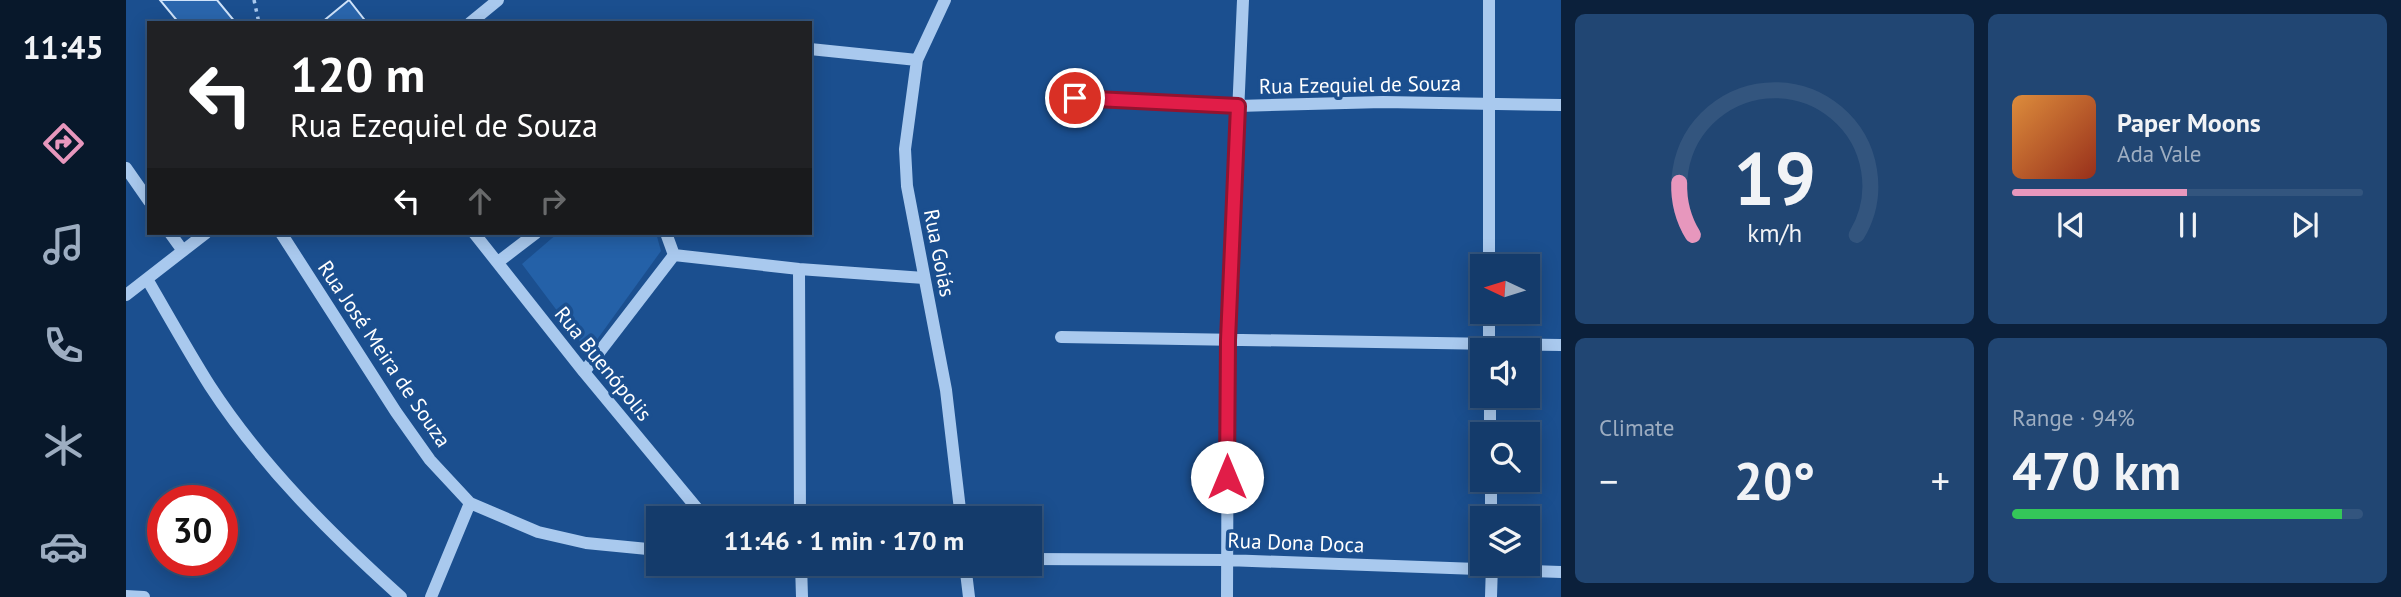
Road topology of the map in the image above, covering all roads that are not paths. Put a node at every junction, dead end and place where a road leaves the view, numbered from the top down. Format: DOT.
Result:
graph roads {
  1 [pos="498,0"];
  2 [pos="945,0"];
  3 [pos="1243,0"];
  4 [pos="1489,0"];
  5 [pos="472,21"];
  6 [pos="812,49"];
  7 [pos="918,60"];
  8 [pos="1075,98"];
  9 [pos="1489,103"];
  10 [pos="1561,105"];
  11 [pos="1238,106"];
  12 [pos="126,167"];
  13 [pos="147,198"];
  14 [pos="171,235"];
  15 [pos="203,235"];
  16 [pos="282,235"];
  17 [pos="476,235"];
  18 [pos="533,235"];
  19 [pos="667,235"];
  20 [pos="183,251"];
  21 [pos="1489,254"];
  22 [pos="674,255"];
  23 [pos="498,262"];
  24 [pos="799,269"];
  25 [pos="924,278"];
  26 [pos="147,279"];
  27 [pos="126,295"];
  28 [pos="1061,337"];
  29 [pos="1228,340"];
  30 [pos="1561,345"];
  31 [pos="1470,346"];
  32 [pos="1540,346"];
  33 [pos="584,372"];
  34 [pos="470,503"];
  35 [pos="695,506"];
  36 [pos="800,506"];
  37 [pos="960,506"];
  38 [pos="646,549"];
  39 [pos="1042,559"];
  40 [pos="1226,559"];
  41 [pos="1470,566"];
  42 [pos="1540,570"];
  43 [pos="1561,572"];
  44 [pos="801,576"];
  45 [pos="966,576"];
  46 [pos="1492,576"];
  47 [pos="126,596"];
  48 [pos="144,597"];
  49 [pos="401,597"];
  50 [pos="431,597"];
  51 [pos="802,597"];
  52 [pos="969,597"];
  53 [pos="1227,597"];
  54 [pos="1491,597"];
  1 -- 5 [label="street"];
  2 -- 7 [label="street, Rua Goiás"];
  3 -- 11 [label="street"];
  4 -- 9 [label="street"];
  6 -- 7 [label="street"];
  7 -- 25 [label="street, Rua Goiás"];
  8 -- 11 [label="street, Rua Ezequiel de Souza"];
  9 -- 10 [label="street, Rua Ezequiel de Souza"];
  9 -- 11 [label="street, Rua Ezequiel de Souza"];
  9 -- 21 [label="street"];
  11 -- 29 [label="street"];
  12 -- 13 [label="street"];
  14 -- 20 [label="street"];
  15 -- 20 [label="street"];
  16 -- 34 [label="street, Rua José Meira de Souza"];
  17 -- 23 [label="street, Rua Buenópolis"];
  18 -- 23 [label="street"];
  19 -- 22 [label="street"];
  20 -- 26 [label="street"];
  22 -- 24 [label="street"];
  22 -- 33 [label="street"];
  23 -- 33 [label="street, Rua Buenópolis"];
  24 -- 25 [label="street"];
  24 -- 36 [label="street"];
  25 -- 37 [label="street, Rua Goiás"];
  26 -- 27 [label="street"];
  26 -- 49 [label="street"];
  28 -- 29 [label="street"];
  29 -- 31 [label="street"];
  29 -- 40 [label="street"];
  30 -- 32 [label="street"];
  33 -- 35 [label="street, Rua Buenópolis"];
  34 -- 38 [label="street, Rua José Meira de Souza"];
  34 -- 50 [label="street"];
  39 -- 40 [label="street, Rua Dona Doca"];
  40 -- 41 [label="street, Rua Dona Doca"];
  40 -- 53 [label="street"];
  42 -- 43 [label="street, Rua Dona Doca"];
  44 -- 51 [label="street"];
  45 -- 52 [label="street"];
  46 -- 54 [label="street"];
  47 -- 48 [label="street"];
}
